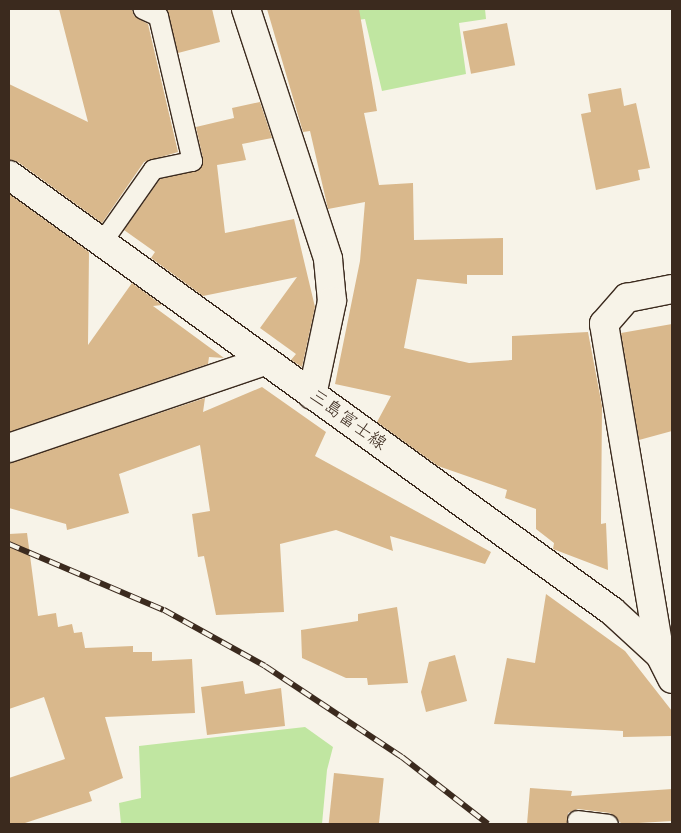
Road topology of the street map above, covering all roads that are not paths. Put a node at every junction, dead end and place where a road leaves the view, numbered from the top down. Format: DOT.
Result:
graph roads {
  1 [pos="143,9"];
  2 [pos="246,9"];
  3 [pos="9,175"];
  4 [pos="100,243"];
  5 [pos="672,289"];
  6 [pos="262,362"];
  7 [pos="312,395"];
  8 [pos="9,448"];
  9 [pos="660,655"];
  10 [pos="672,679"];
  11 [pos="578,820"];
  12 [pos="608,824"];
  1 -- 4 [label="lane"];
  2 -- 7 [label="street"];
  3 -- 4 [label="street, 三島富士線"];
  4 -- 6 [label="street, 三島富士線"];
  5 -- 9 [label="street"];
  6 -- 7 [label="street, 三島富士線"];
  6 -- 8 [label="street"];
  7 -- 9 [label="street, 三島富士線"];
  9 -- 10 [label="street, 三島富士線"];
  11 -- 12 [label="lane"];
}
